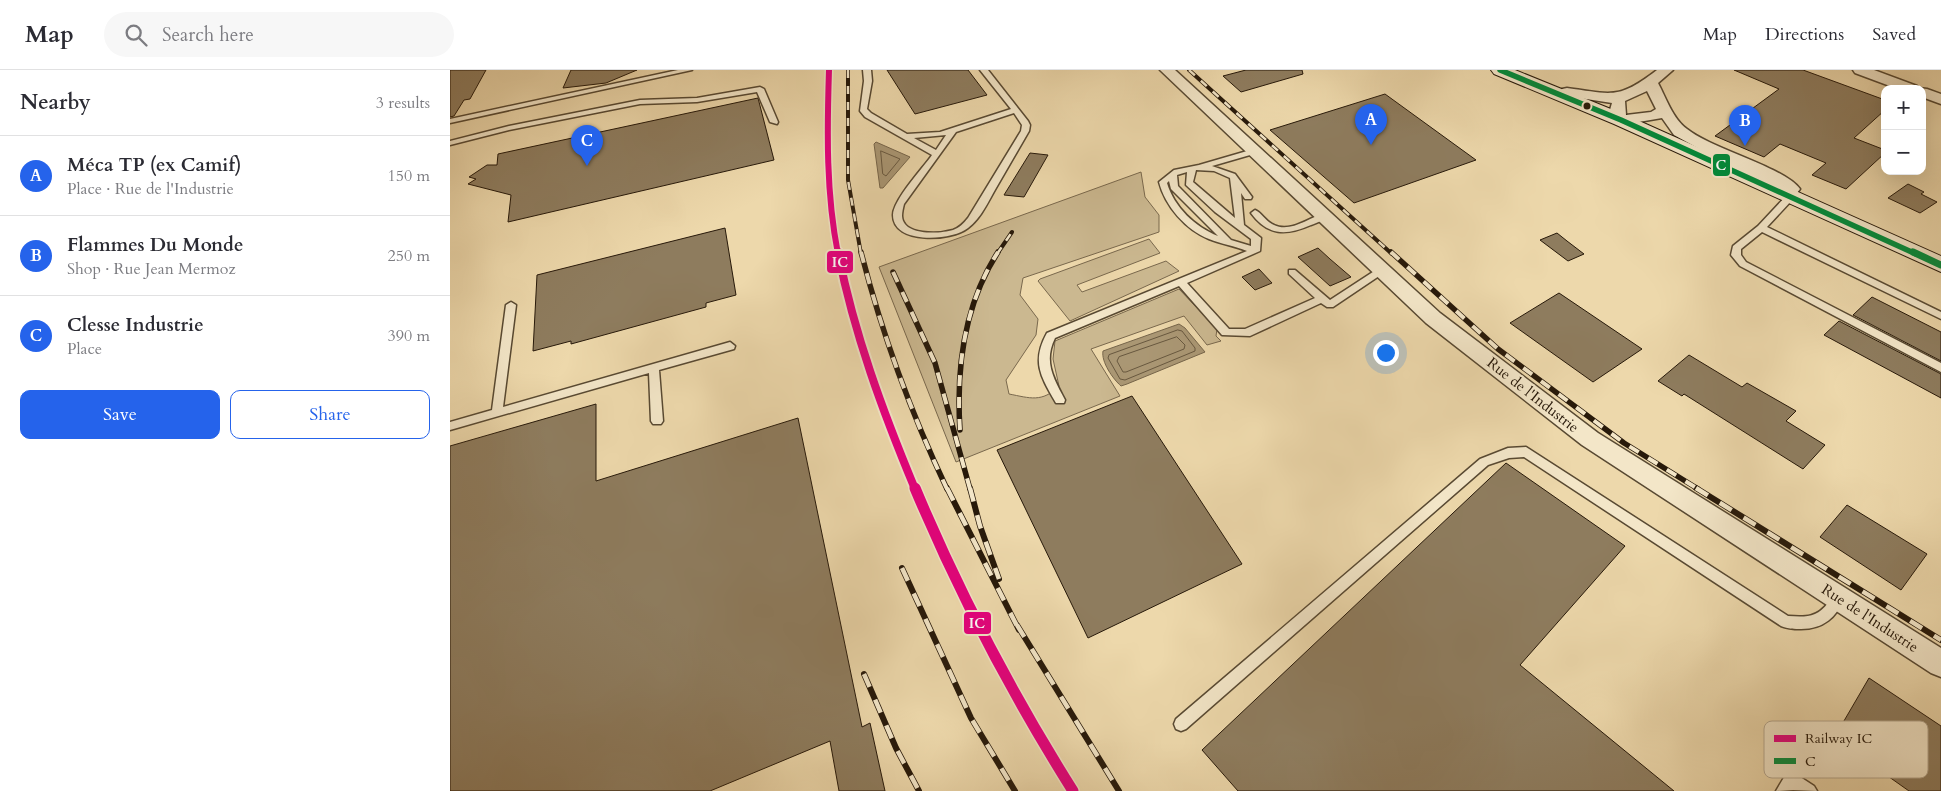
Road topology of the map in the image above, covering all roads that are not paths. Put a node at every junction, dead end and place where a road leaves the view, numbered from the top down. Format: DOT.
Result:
graph roads {
  1 [pos="688,70"];
  2 [pos="866,70"];
  3 [pos="984,70"];
  4 [pos="1167,70"];
  5 [pos="1500,70"];
  6 [pos="1513,70"];
  7 [pos="1666,70"];
  8 [pos="1860,70"];
  9 [pos="1650,82"];
  10 [pos="1901,85"];
  11 [pos="1926,93"];
  12 [pos="1941,99"];
  13 [pos="1015,110"];
  14 [pos="1665,111"];
  15 [pos="1622,112"];
  16 [pos="450,121"];
  17 [pos="774,122"];
  18 [pos="954,129"];
  19 [pos="905,136"];
  20 [pos="450,143"];
  21 [pos="1254,151"];
  22 [pos="937,154"];
  23 [pos="1194,168"];
  24 [pos="1173,174"];
  25 [pos="1232,176"];
  26 [pos="1790,193"];
  27 [pos="1248,198"];
  28 [pos="1255,213"];
  29 [pos="1324,216"];
  30 [pos="1240,226"];
  31 [pos="1760,228"];
  32 [pos="1228,241"];
  33 [pos="1255,251"];
  34 [pos="1941,257"];
  35 [pos="1941,266"];
  36 [pos="1382,270"];
  37 [pos="1292,272"];
  38 [pos="1181,282"];
  39 [pos="1321,299"];
  40 [pos="511,305"];
  41 [pos="1941,316"];
  42 [pos="730,346"];
  43 [pos="654,368"];
  44 [pos="1941,368"];
  45 [pos="1060,400"];
  46 [pos="498,412"];
  47 [pos="657,421"];
  48 [pos="450,426"];
  49 [pos="1838,598"];
  50 [pos="1941,664"];
  51 [pos="1181,724"];
  52 [pos="1784,791"];
  53 [pos="1809,791"];
  1 -- 16 [label="lane"];
  2 -- 19 [label="lane"];
  3 -- 13 [label="lane"];
  4 -- 21 [label="street, Rue de l'Industrie"];
  5 -- 15 [label="main road"];
  6 -- 15 [label="main road"];
  7 -- 9 [label="street"];
  8 -- 10 [label="street"];
  9 -- 14 [label="street"];
  9 -- 15 [label="street"];
  11 -- 12 [label="street"];
  13 -- 18 [label="lane"];
  13 -- 22 [label="lane"];
  14 -- 15 [label="street"];
  14 -- 26 [label="street"];
  15 -- 26 [label="main road"];
  17 -- 20 [label="lane"];
  18 -- 19 [label="lane"];
  18 -- 22 [label="lane"];
  19 -- 22 [label="lane"];
  21 -- 23 [label="lane"];
  21 -- 29 [label="street, Rue de l'Industrie"];
  23 -- 24 [label="lane"];
  23 -- 25 [label="lane"];
  23 -- 30 [label="lane"];
  24 -- 32 [label="lane"];
  24 -- 32 [label="lane"];
  25 -- 27 [label="lane"];
  25 -- 30 [label="lane"];
  26 -- 31 [label="lane"];
  26 -- 34 [label="main road"];
  26 -- 35 [label="main road"];
  28 -- 29 [label="lane"];
  29 -- 36 [label="street, Rue de l'Industrie"];
  30 -- 33 [label="lane"];
  31 -- 41 [label="lane"];
  31 -- 44 [label="lane"];
  32 -- 33 [label="lane"];
  33 -- 38 [label="lane"];
  36 -- 39 [label="lane"];
  36 -- 49 [label="street, Rue de l'Industrie"];
  37 -- 39 [label="lane"];
  38 -- 39 [label="lane"];
  38 -- 45 [label="lane"];
  40 -- 46 [label="lane"];
  42 -- 43 [label="lane"];
  43 -- 46 [label="lane"];
  43 -- 47 [label="lane"];
  46 -- 48 [label="lane"];
  49 -- 50 [label="street, Rue de l'Industrie"];
  49 -- 51 [label="lane"];
  52 -- 53 [label="lane"];
}
